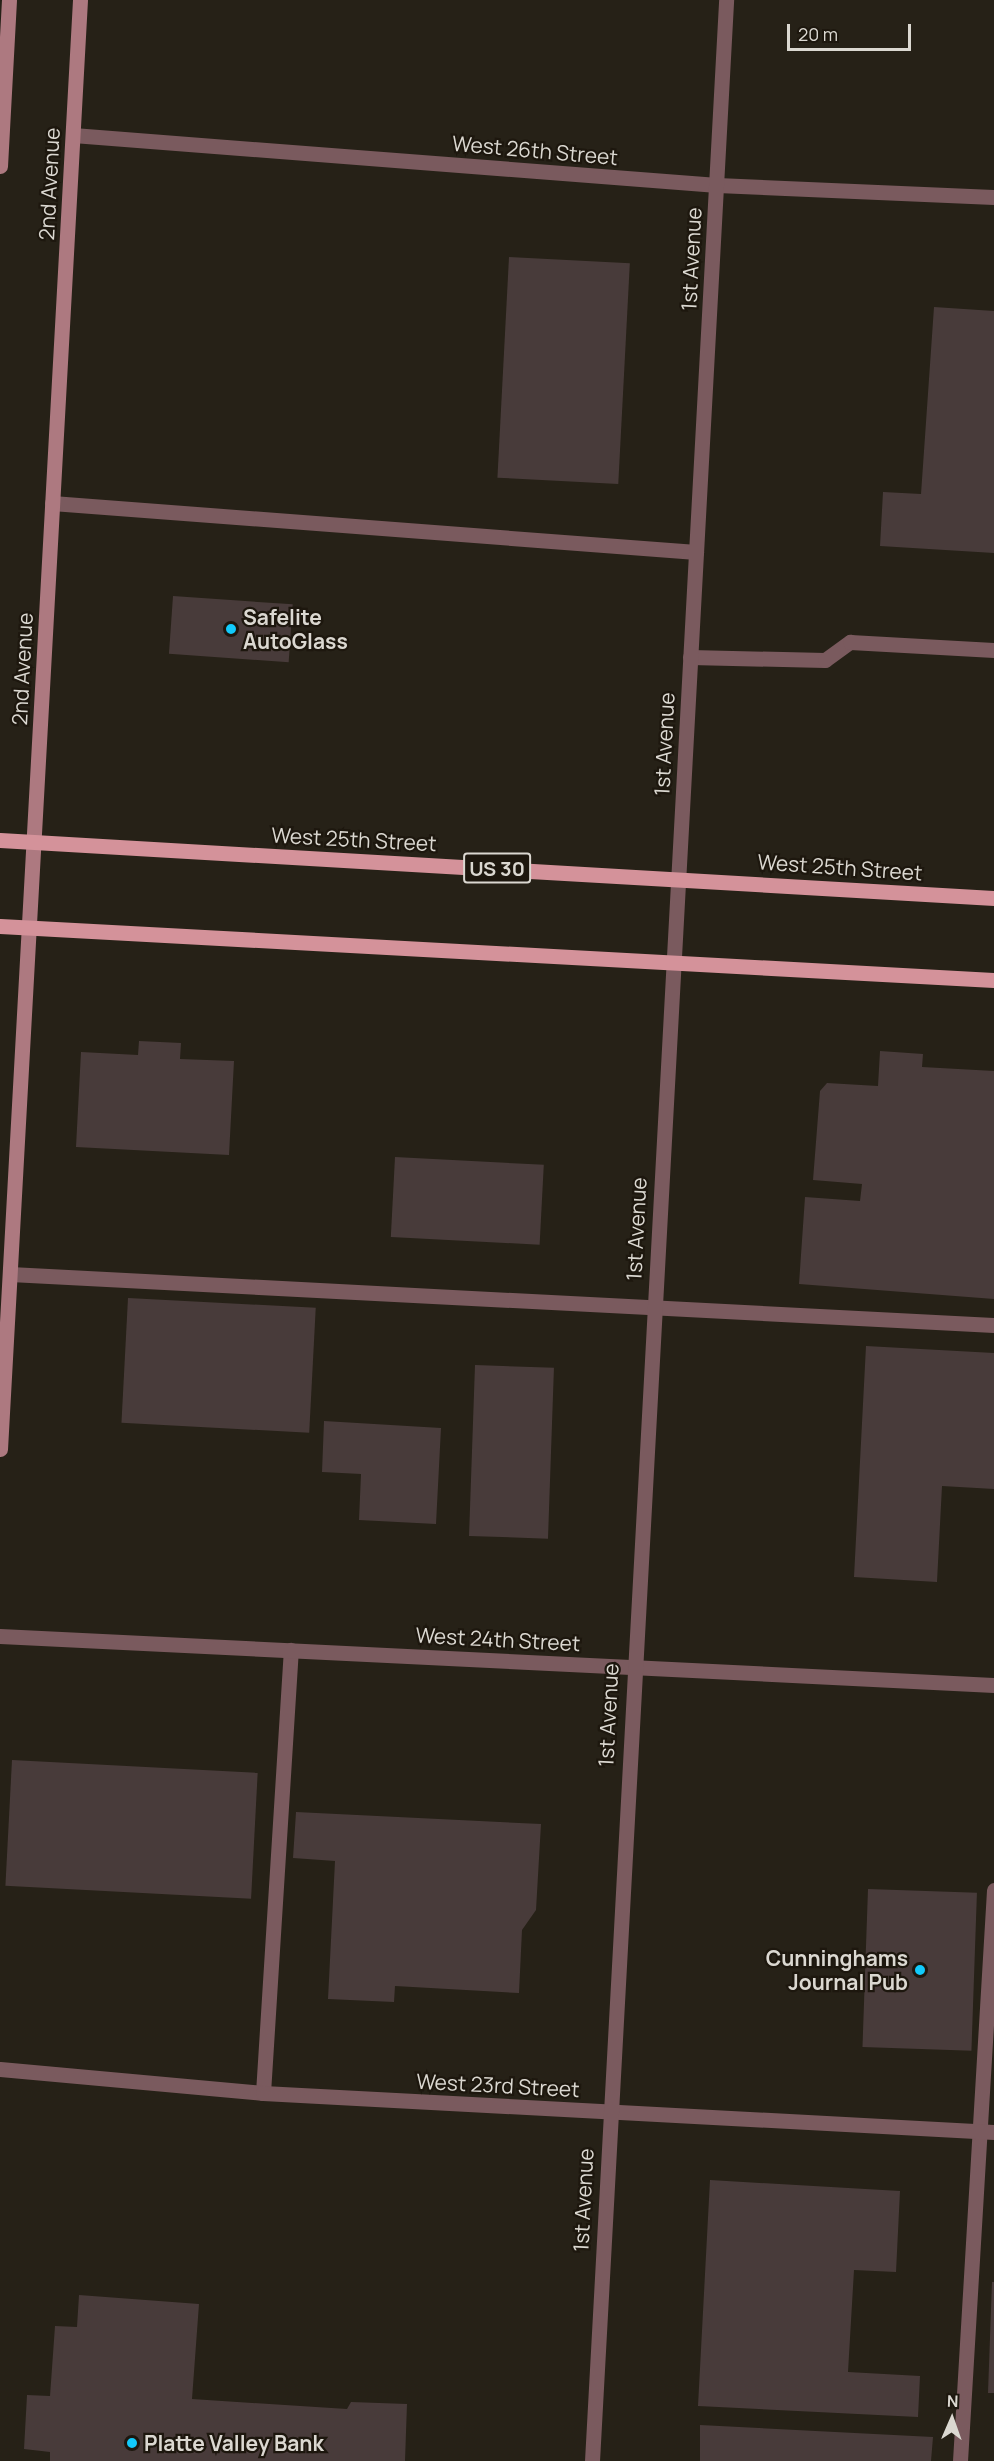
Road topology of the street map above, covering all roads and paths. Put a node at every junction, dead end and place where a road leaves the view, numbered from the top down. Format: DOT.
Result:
graph roads {
  1 [pos="9,0"];
  2 [pos="80,0"];
  3 [pos="726,0"];
  4 [pos="1,131"];
  5 [pos="73,135"];
  6 [pos="0,166"];
  7 [pos="717,185"];
  8 [pos="994,197"];
  9 [pos="52,503"];
  10 [pos="696,552"];
  11 [pos="994,650"];
  12 [pos="690,657"];
  13 [pos="0,840"];
  14 [pos="34,842"];
  15 [pos="677,878"];
  16 [pos="994,898"];
  17 [pos="0,926"];
  18 [pos="28,927"];
  19 [pos="672,962"];
  20 [pos="994,980"];
  21 [pos="10,1274"];
  22 [pos="652,1305"];
  23 [pos="994,1325"];
  24 [pos="0,1449"];
  25 [pos="0,1636"];
  26 [pos="291,1650"];
  27 [pos="632,1667"];
  28 [pos="994,1685"];
  29 [pos="994,1890"];
  30 [pos="0,2069"];
  31 [pos="263,2093"];
  32 [pos="609,2112"];
  33 [pos="986,2132"];
  34 [pos="591,2461"];
  35 [pos="960,2461"];
  1 -- 4 [label="main road"];
  2 -- 5 [label="main road, 2nd Avenue"];
  3 -- 7 [label="street, 1st Avenue"];
  4 -- 6 [label="main road"];
  5 -- 7 [label="street, West 26th Street"];
  5 -- 9 [label="main road, 2nd Avenue"];
  7 -- 8 [label="street, West 26th Street"];
  7 -- 10 [label="street, 1st Avenue"];
  9 -- 10 [label="street"];
  9 -- 14 [label="main road, 2nd Avenue"];
  10 -- 12 [label="street, 1st Avenue"];
  11 -- 12 [label="street"];
  12 -- 15 [label="street, 1st Avenue"];
  13 -- 14 [label="main road, West 25th Street / US 30"];
  14 -- 15 [label="main road, West 25th Street / US 30"];
  14 -- 18 [label="main road, 2nd Avenue"];
  15 -- 16 [label="main road, West 25th Street / US 30"];
  15 -- 19 [label="street, 1st Avenue"];
  17 -- 18 [label="main road"];
  18 -- 19 [label="main road"];
  18 -- 21 [label="main road, 2nd Avenue"];
  19 -- 20 [label="main road"];
  19 -- 22 [label="street, 1st Avenue"];
  21 -- 22 [label="street"];
  21 -- 24 [label="main road, 2nd Avenue"];
  22 -- 23 [label="street"];
  22 -- 27 [label="street, 1st Avenue"];
  25 -- 26 [label="street, West 24th Street"];
  26 -- 27 [label="street, West 24th Street"];
  26 -- 31 [label="street"];
  27 -- 28 [label="street, West 24th Street"];
  27 -- 32 [label="street, 1st Avenue"];
  29 -- 33 [label="street"];
  30 -- 31 [label="street, West 23rd Street"];
  31 -- 32 [label="street, West 23rd Street"];
  32 -- 33 [label="street, West 23rd Street"];
  32 -- 34 [label="street, 1st Avenue"];
  33 -- 35 [label="street"];
}
